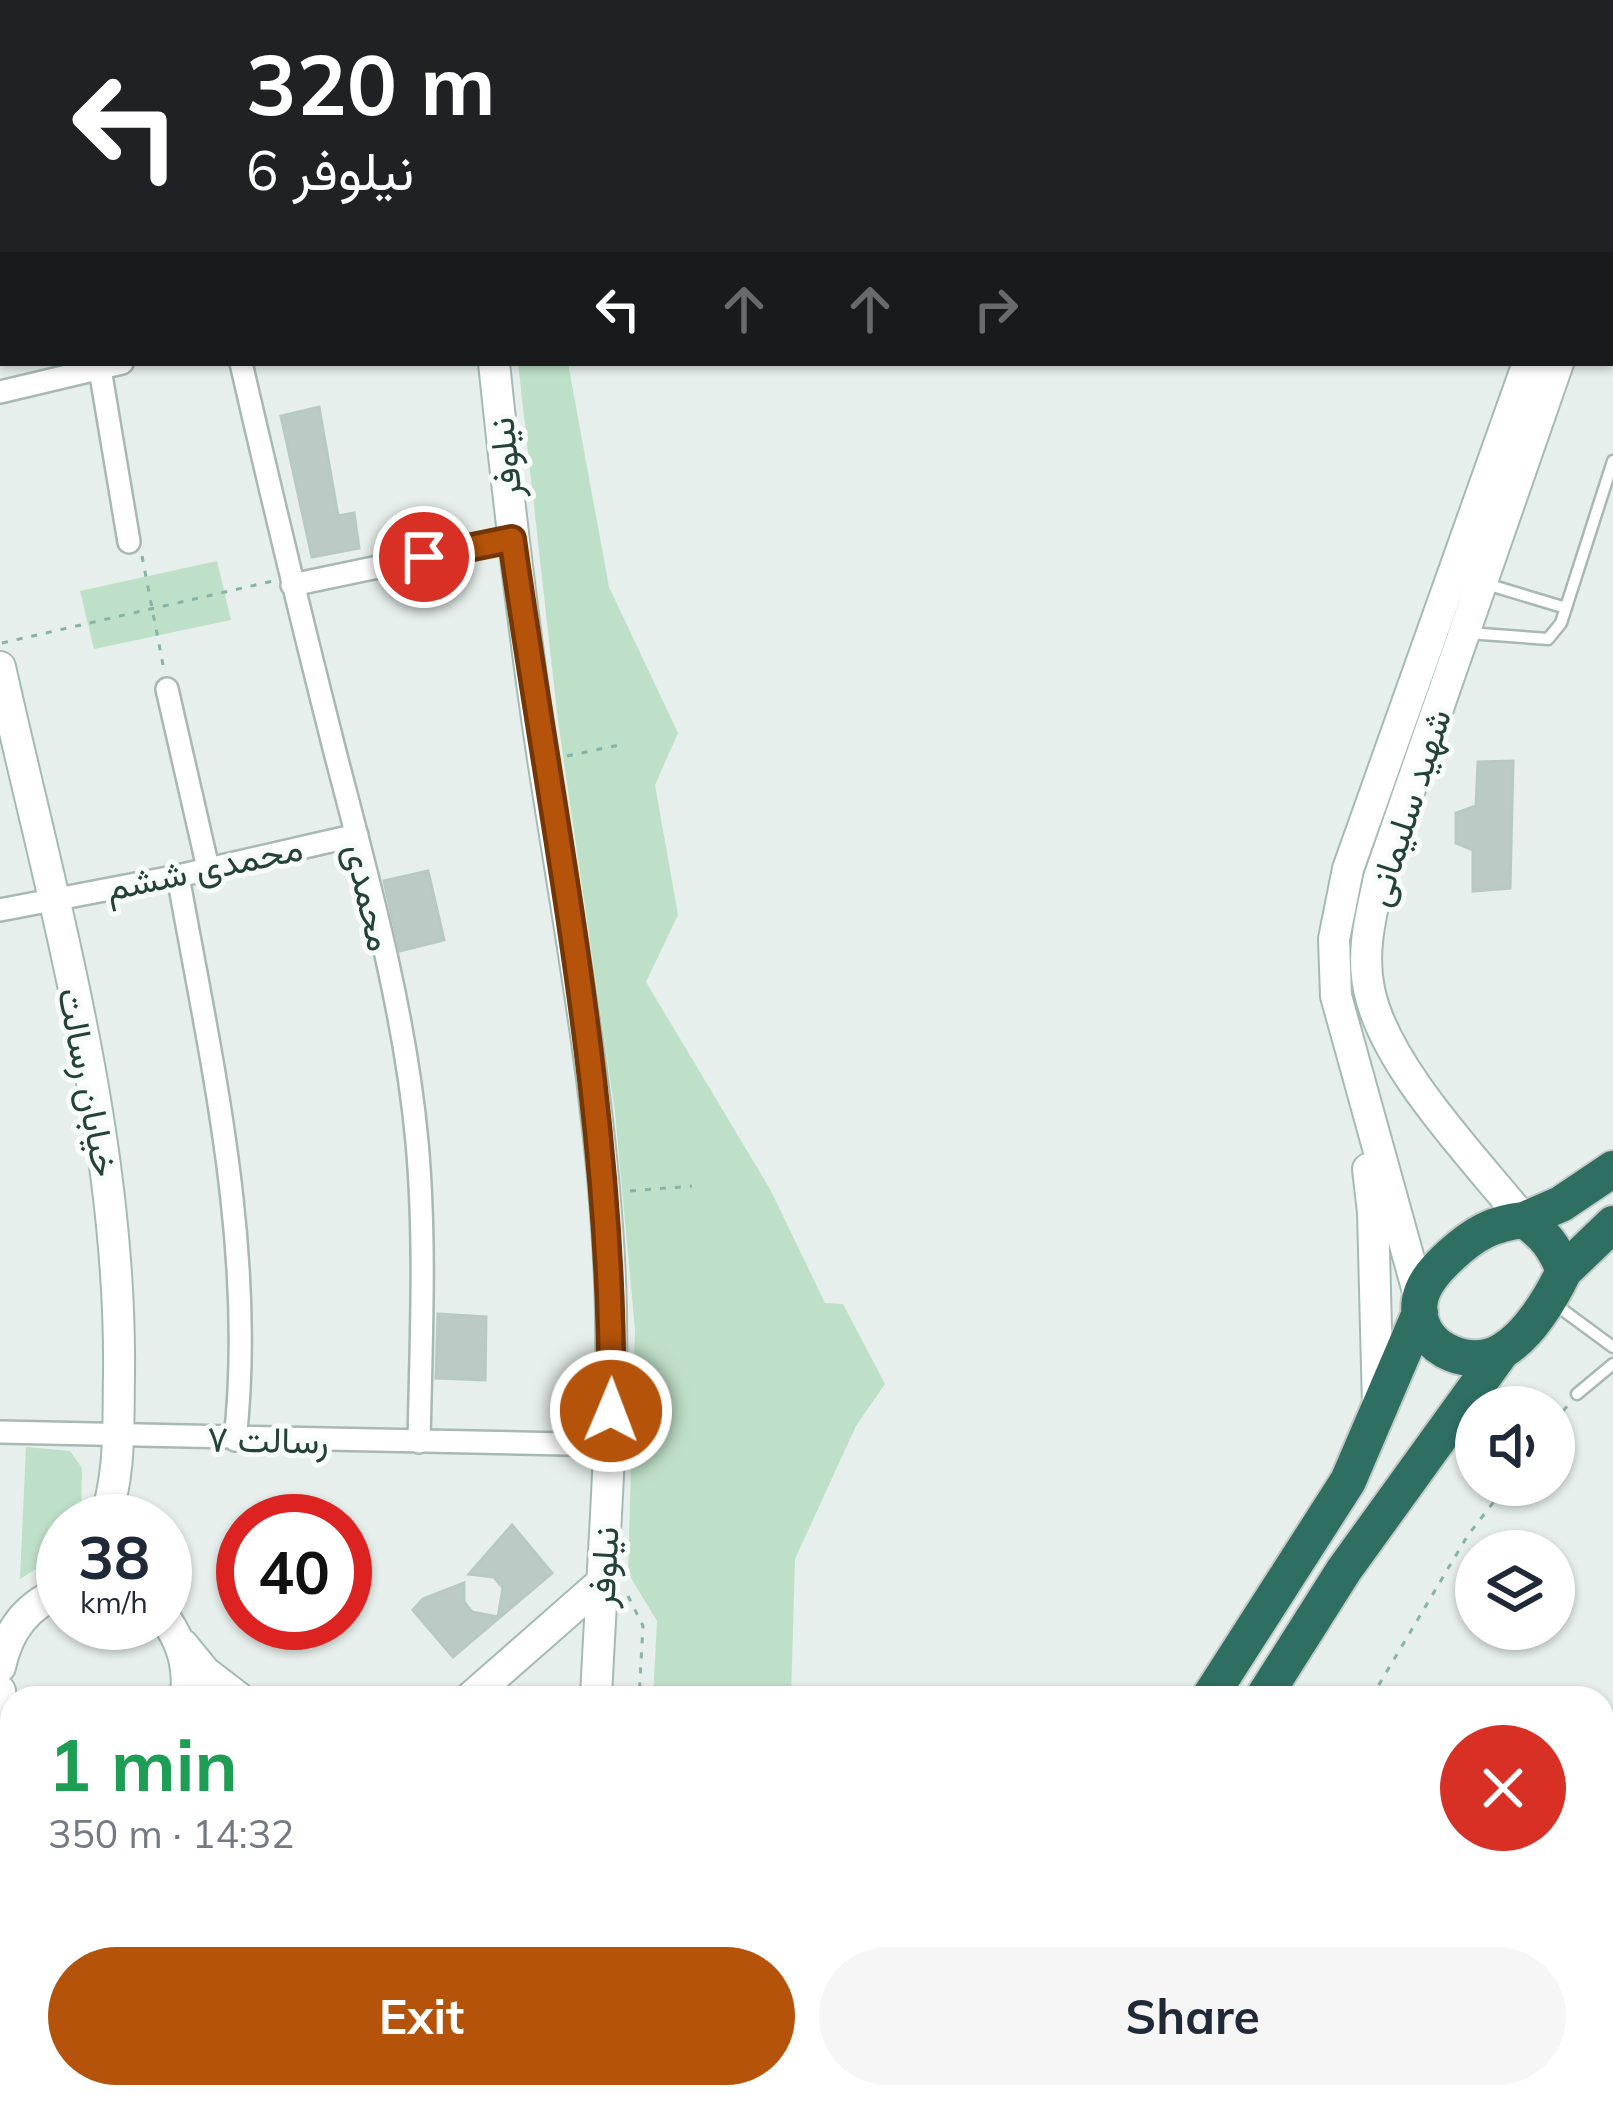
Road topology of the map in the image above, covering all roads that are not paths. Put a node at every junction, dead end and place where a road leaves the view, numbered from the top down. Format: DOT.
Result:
graph roads {
  1 [pos="103,366"];
  2 [pos="107,366"];
  3 [pos="242,366"];
  4 [pos="494,366"];
  5 [pos="1527,366"];
  6 [pos="1557,366"];
  7 [pos="0,392"];
  8 [pos="1613,461"];
  9 [pos="512,539"];
  10 [pos="129,542"];
  11 [pos="1469,579"];
  12 [pos="291,581"];
  13 [pos="1566,608"];
  14 [pos="1451,629"];
  15 [pos="0,667"];
  16 [pos="166,689"];
  17 [pos="357,835"];
  18 [pos="208,868"];
  19 [pos="178,876"];
  20 [pos="51,898"];
  21 [pos="0,910"];
  22 [pos="1356,1074"];
  23 [pos="1613,1169"];
  24 [pos="1524,1220"];
  25 [pos="1613,1224"];
  26 [pos="1556,1285"];
  27 [pos="1420,1306"];
  28 [pos="1613,1347"];
  29 [pos="1502,1351"];
  30 [pos="1613,1364"];
  31 [pos="1577,1394"];
  32 [pos="1378,1406"];
  33 [pos="0,1432"];
  34 [pos="118,1434"];
  35 [pos="235,1440"];
  36 [pos="419,1442"];
  37 [pos="611,1445"];
  38 [pos="111,1494"];
  39 [pos="602,1583"];
  40 [pos="36,1607"];
  41 [pos="181,1650"];
  42 [pos="189,1650"];
  43 [pos="0,1666"];
  44 [pos="187,1686"];
  45 [pos="223,1686"];
  46 [pos="484,1686"];
  47 [pos="597,1686"];
  48 [pos="1217,1686"];
  49 [pos="1271,1686"];
  1 -- 7 [label="street"];
  2 -- 10 [label="street"];
  3 -- 12 [label="street, محمدی"];
  4 -- 9 [label="main road, نیلوفر"];
  5 -- 11 [label="main road"];
  6 -- 11 [label="main road"];
  8 -- 13 [label="lane"];
  9 -- 12 [label="street"];
  9 -- 37 [label="main road, نیلوفر"];
  11 -- 13 [label="lane"];
  11 -- 14 [label="main road"];
  12 -- 17 [label="street, محمدی"];
  13 -- 14 [label="lane"];
  14 -- 22 [label="main road"];
  14 -- 24 [label="main road, شهید سلیمانی"];
  15 -- 20 [label="main road, خیابان رسالت"];
  16 -- 18 [label="street"];
  17 -- 18 [label="street, محمدی ششم"];
  17 -- 36 [label="street, محمدی"];
  18 -- 19 [label="street, محمدی ششم"];
  19 -- 20 [label="street, محمدی ششم"];
  19 -- 35 [label="street"];
  20 -- 21 [label="street, محمدی ششم"];
  20 -- 34 [label="main road, خیابان رسالت"];
  22 -- 27 [label="main road"];
  22 -- 32 [label="main road"];
  23 -- 24 [label="highway"];
  24 -- 26 [label="highway"];
  24 -- 27 [label="highway"];
  25 -- 26 [label="highway"];
  26 -- 28 [label="lane"];
  26 -- 29 [label="highway"];
  27 -- 29 [label="highway"];
  27 -- 32 [label="highway"];
  29 -- 49 [label="highway"];
  30 -- 31 [label="lane"];
  32 -- 48 [label="highway"];
  33 -- 34 [label="street, رسالت ۷"];
  34 -- 35 [label="street, رسالت ۷"];
  34 -- 38 [label="main road, خیابان رسالت"];
  35 -- 36 [label="street, رسالت ۷"];
  36 -- 37 [label="street, رسالت ۷"];
  37 -- 39 [label="main road, نیلوفر"];
  39 -- 46 [label="main road"];
  39 -- 47 [label="main road, نیلوفر"];
  40 -- 43 [label="main road"];
  41 -- 44 [label="main road"];
  42 -- 45 [label="main road"];
}
